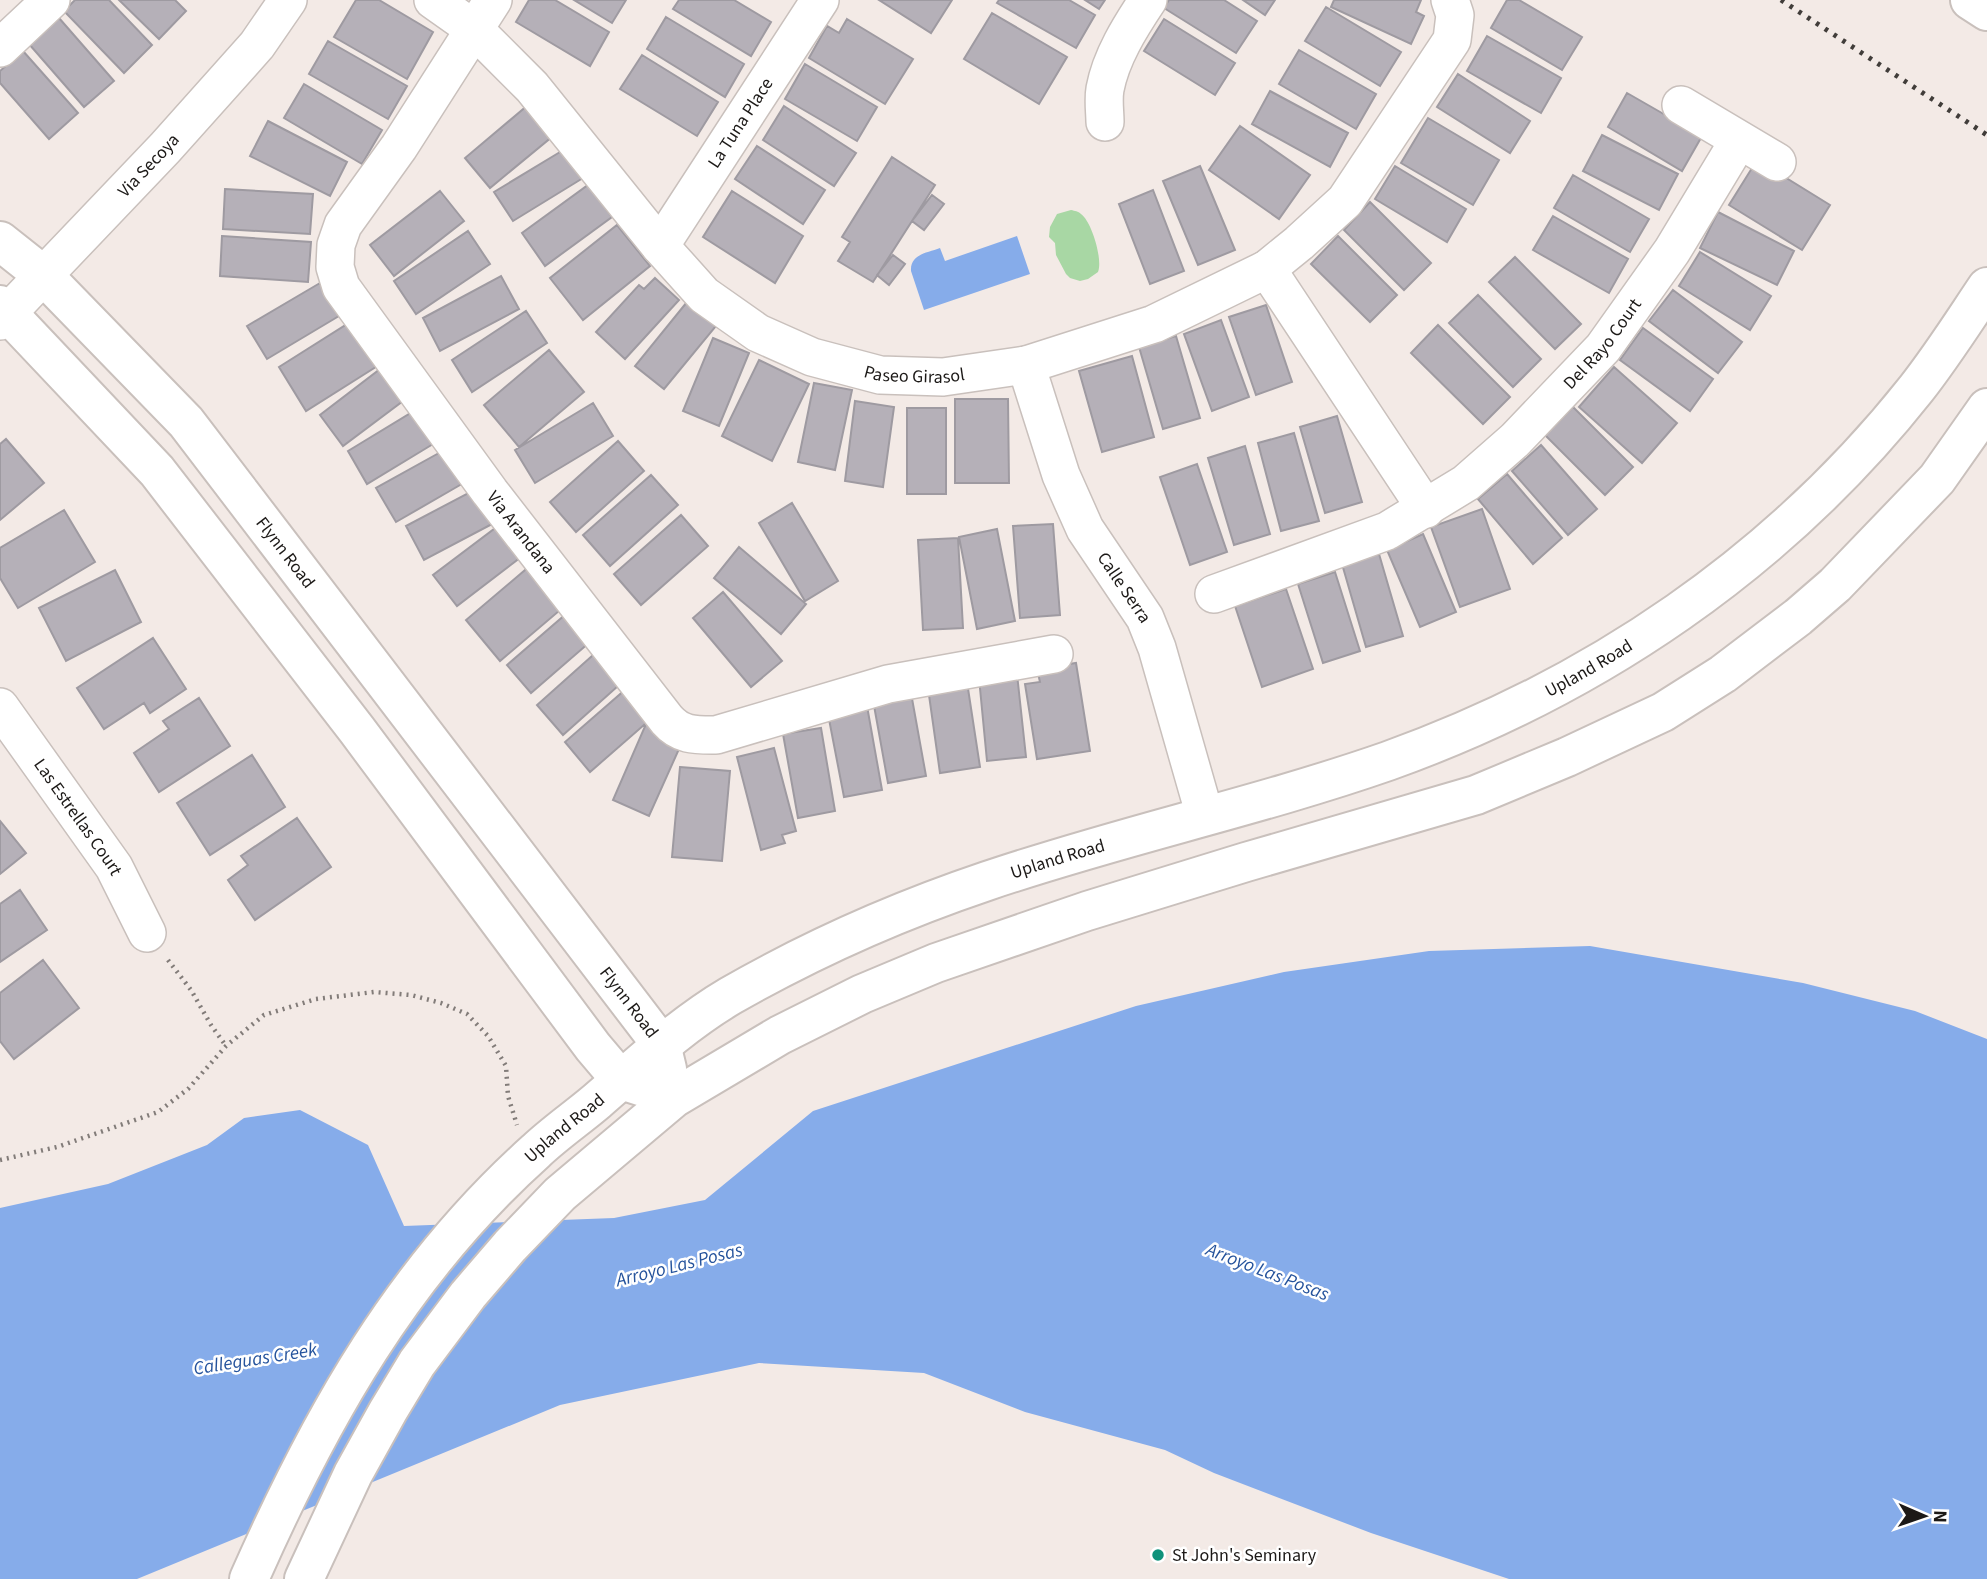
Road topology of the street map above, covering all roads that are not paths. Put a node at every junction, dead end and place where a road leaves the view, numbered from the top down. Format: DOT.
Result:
graph roads {
  1 [pos="288,0"];
  2 [pos="433,0"];
  3 [pos="820,0"];
  4 [pos="1148,0"];
  5 [pos="1450,0"];
  6 [pos="1970,0"];
  7 [pos="30,7"];
  8 [pos="1987,11"];
  9 [pos="483,15"];
  10 [pos="0,48"];
  11 [pos="1681,105"];
  12 [pos="1105,122"];
  13 [pos="1739,140"];
  14 [pos="1777,162"];
  15 [pos="0,241"];
  16 [pos="660,246"];
  17 [pos="1267,269"];
  18 [pos="43,275"];
  19 [pos="1987,287"];
  20 [pos="3,312"];
  21 [pos="1026,365"];
  22 [pos="1987,408"];
  23 [pos="1426,509"];
  24 [pos="1214,594"];
  25 [pos="1054,654"];
  26 [pos="0,707"];
  27 [pos="1205,816"];
  28 [pos="147,933"];
  29 [pos="661,1044"];
  30 [pos="621,1080"];
  31 [pos="674,1098"];
  32 [pos="307,1572"];
  33 [pos="250,1577"];
  1 -- 18 [label="street, Via Secoya"];
  2 -- 9 [label="street, Paseo Girasol"];
  3 -- 16 [label="street, La Tuna Place"];
  4 -- 12 [label="street"];
  5 -- 17 [label="street, Paseo Girasol"];
  6 -- 8 [label="main road"];
  7 -- 10 [label="street"];
  9 -- 16 [label="street, Paseo Girasol"];
  9 -- 25 [label="street, Via Arandana"];
  11 -- 13 [label="street"];
  13 -- 14 [label="street"];
  13 -- 23 [label="street, Del Rayo Court"];
  15 -- 18 [label="main road, Flynn Road"];
  16 -- 21 [label="street, Paseo Girasol"];
  17 -- 21 [label="street, Paseo Girasol"];
  17 -- 23 [label="street"];
  18 -- 20 [label="street, Via Secoya"];
  18 -- 29 [label="main road, Flynn Road"];
  19 -- 27 [label="main road, Upland Road"];
  20 -- 30 [label="main road"];
  21 -- 27 [label="street, Calle Serra"];
  22 -- 31 [label="main road"];
  23 -- 24 [label="street, Del Rayo Court"];
  26 -- 28 [label="street, Las Estrellas Court"];
  27 -- 29 [label="main road, Upland Road"];
  29 -- 30 [label="main road, Upland Road"];
  29 -- 31 [label="main road, Flynn Road"];
  30 -- 31 [label="main road"];
  30 -- 33 [label="main road, Upland Road"];
  31 -- 32 [label="main road"];
}
